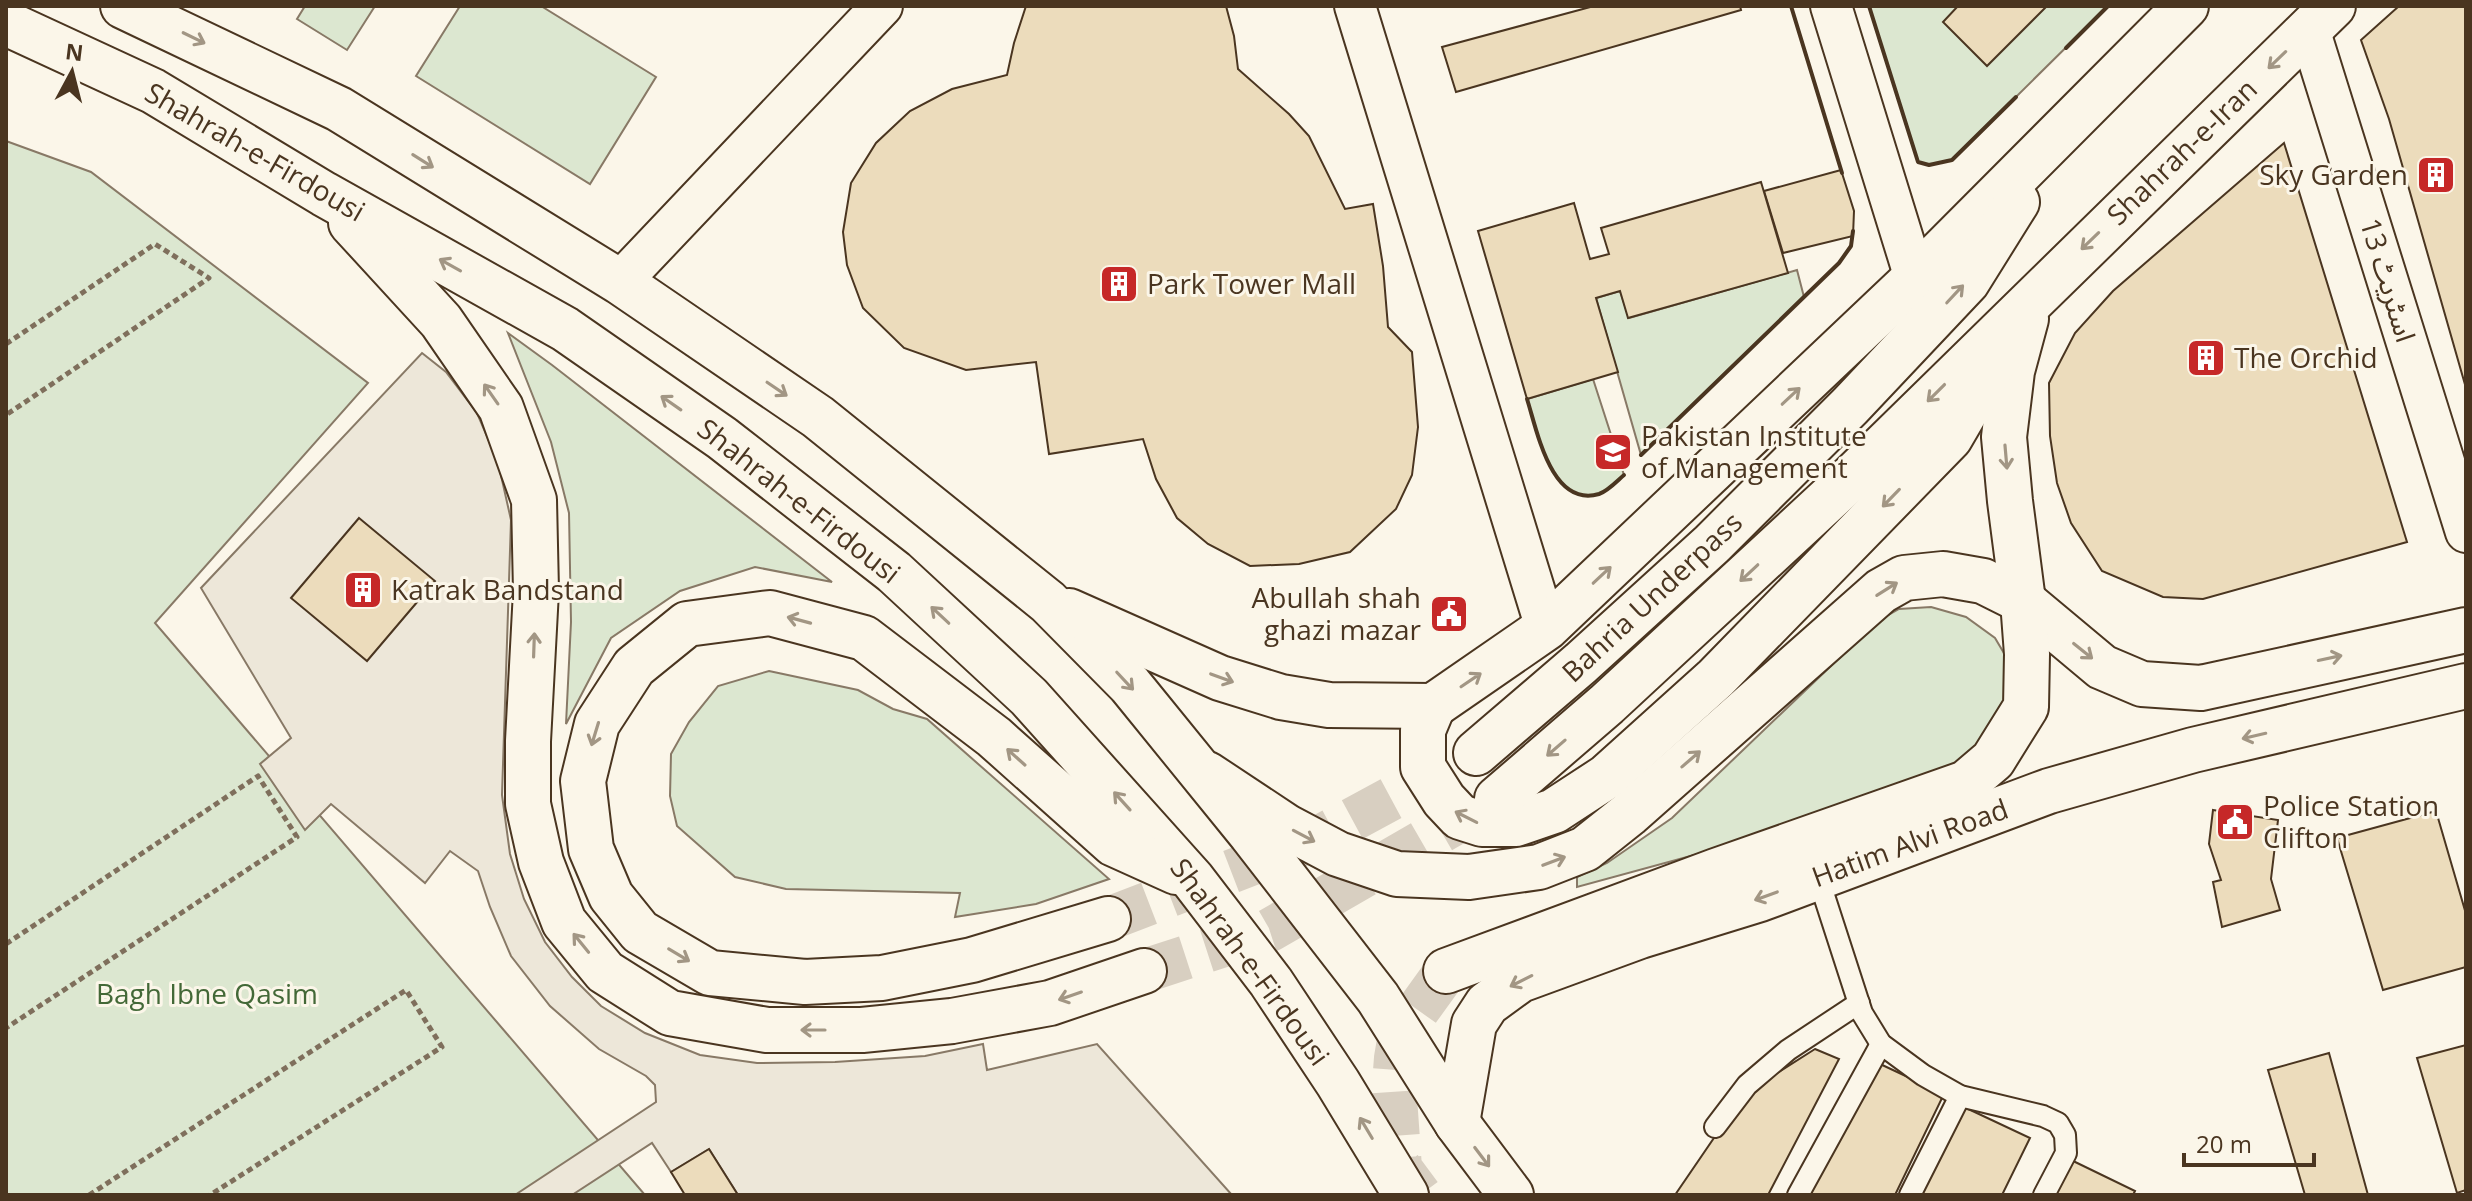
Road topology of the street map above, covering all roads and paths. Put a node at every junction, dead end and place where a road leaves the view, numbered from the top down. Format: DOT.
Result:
graph roads {
  1 [pos="123,6"];
  2 [pos="882,6"];
  3 [pos="1355,6"];
  4 [pos="1831,6"];
  5 [pos="2186,6"];
  6 [pos="2321,17"];
  7 [pos="6,23"];
  8 [pos="2059,136"];
  9 [pos="324,194"];
  10 [pos="1915,278"];
  11 [pos="620,282"];
  12 [pos="2031,299"];
  13 [pos="6,344"];
  14 [pos="6,415"];
  15 [pos="2466,532"];
  16 [pos="2023,601"];
  17 [pos="1048,602"];
  18 [pos="1546,628"];
  19 [pos="2466,630"];
  20 [pos="2466,686"];
  21 [pos="1433,706"];
  22 [pos="1476,753"];
  23 [pos="1191,763"];
  24 [pos="1966,783"];
  25 [pos="2049,791"];
  26 [pos="1497,799"];
  27 [pos="1818,877"];
  28 [pos="1193,880"];
  29 [pos="1108,919"];
  30 [pos="6,944"];
  31 [pos="1144,971"];
  32 [pos="1446,971"];
  33 [pos="1859,1003"];
  34 [pos="6,1028"];
  35 [pos="1881,1044"];
  36 [pos="1960,1096"];
  37 [pos="1457,1123"];
  38 [pos="1715,1127"];
  39 [pos="89,1195"];
  40 [pos="210,1195"];
  41 [pos="1406,1195"];
  42 [pos="1511,1195"];
  43 [pos="1798,1195"];
  44 [pos="1910,1195"];
  45 [pos="2044,1195"];
  1 -- 11 [label="main road, one-way"];
  2 -- 11 [label="street"];
  3 -- 18 [label="street"];
  4 -- 10 [label="street"];
  5 -- 8 [label="main road"];
  6 -- 12 [label="main road, Shahrah-e-Iran, one-way"];
  6 -- 15 [label="street, اسٹریٹ 13"];
  7 -- 9 [label="main road, Shahrah-e-Firdousi"];
  8 -- 10 [label="main road"];
  22 -- 8 [label="main road, Bahria Underpass, one-way"];
  28 -- 9 [label="main road, Shahrah-e-Firdousi, one-way"];
  31 -- 9 [label="main road, one-way"];
  18 -- 10 [label="main road, one-way"];
  11 -- 17 [label="main road, one-way"];
  12 -- 16 [label="main road, one-way"];
  12 -- 21 [label="main road, one-way"];
  12 -- 26 [label="main road, Bahria Underpass, one-way"];
  13 -- 14 [label="path"];
  16 -- 19 [label="main road, one-way"];
  23 -- 16 [label="main road, one-way"];
  16 -- 24 [label="main road"];
  17 -- 21 [label="main road, one-way"];
  17 -- 23 [label="main road, one-way"];
  21 -- 18 [label="main road, one-way"];
  20 -- 25 [label="main road, Hatim Alvi Road, one-way"];
  23 -- 37 [label="main road"];
  24 -- 25 [label="main road"];
  24 -- 32 [label="main road"];
  25 -- 27 [label="main road, Hatim Alvi Road"];
  27 -- 33 [label="lane"];
  27 -- 37 [label="main road, Hatim Alvi Road, one-way"];
  28 -- 29 [label="main road, one-way"];
  41 -- 28 [label="main road, Shahrah-e-Firdousi, one-way"];
  30 -- 34 [label="path"];
  33 -- 35 [label="lane"];
  33 -- 38 [label="lane"];
  35 -- 36 [label="lane"];
  35 -- 43 [label="lane"];
  36 -- 44 [label="lane"];
  36 -- 45 [label="lane"];
  37 -- 42 [label="main road, one-way"];
  39 -- 40 [label="path"];
}
